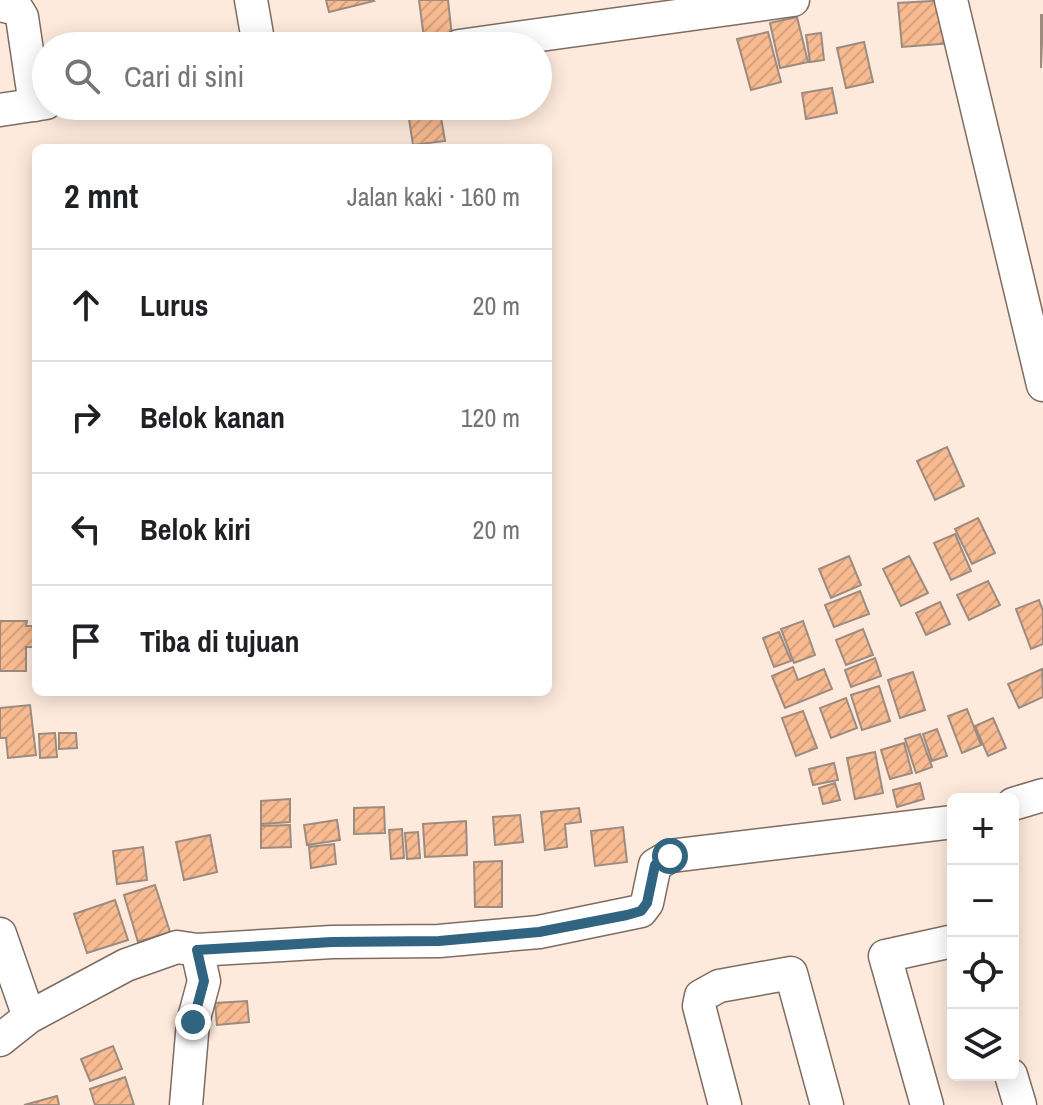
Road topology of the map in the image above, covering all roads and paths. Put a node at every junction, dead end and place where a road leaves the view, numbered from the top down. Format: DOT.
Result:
graph roads {
  1 [pos="251,0"];
  2 [pos="793,0"];
  3 [pos="951,0"];
  4 [pos="0,5"];
  5 [pos="257,32"];
  6 [pos="552,33"];
  7 [pos="32,65"];
  8 [pos="32,105"];
  9 [pos="0,110"];
  10 [pos="1043,385"];
  11 [pos="1043,795"];
  12 [pos="1019,802"];
  13 [pos="947,823"];
  14 [pos="0,934"];
  15 [pos="947,942"];
  16 [pos="197,950"];
  17 [pos="29,1017"];
  18 [pos="0,1040"];
  19 [pos="1013,1081"];
  20 [pos="186,1105"];
  21 [pos="725,1105"];
  22 [pos="827,1105"];
  23 [pos="927,1105"];
  24 [pos="1020,1105"];
  1 -- 5 [label="street"];
  2 -- 6 [label="street"];
  3 -- 10 [label="street"];
  4 -- 7 [label="street"];
  8 -- 9 [label="street"];
  11 -- 12 [label="street"];
  13 -- 16 [label="street"];
  14 -- 17 [label="street"];
  15 -- 23 [label="street"];
  16 -- 17 [label="street"];
  16 -- 20 [label="street"];
  17 -- 18 [label="street"];
  19 -- 24 [label="street"];
  21 -- 22 [label="street"];
}
